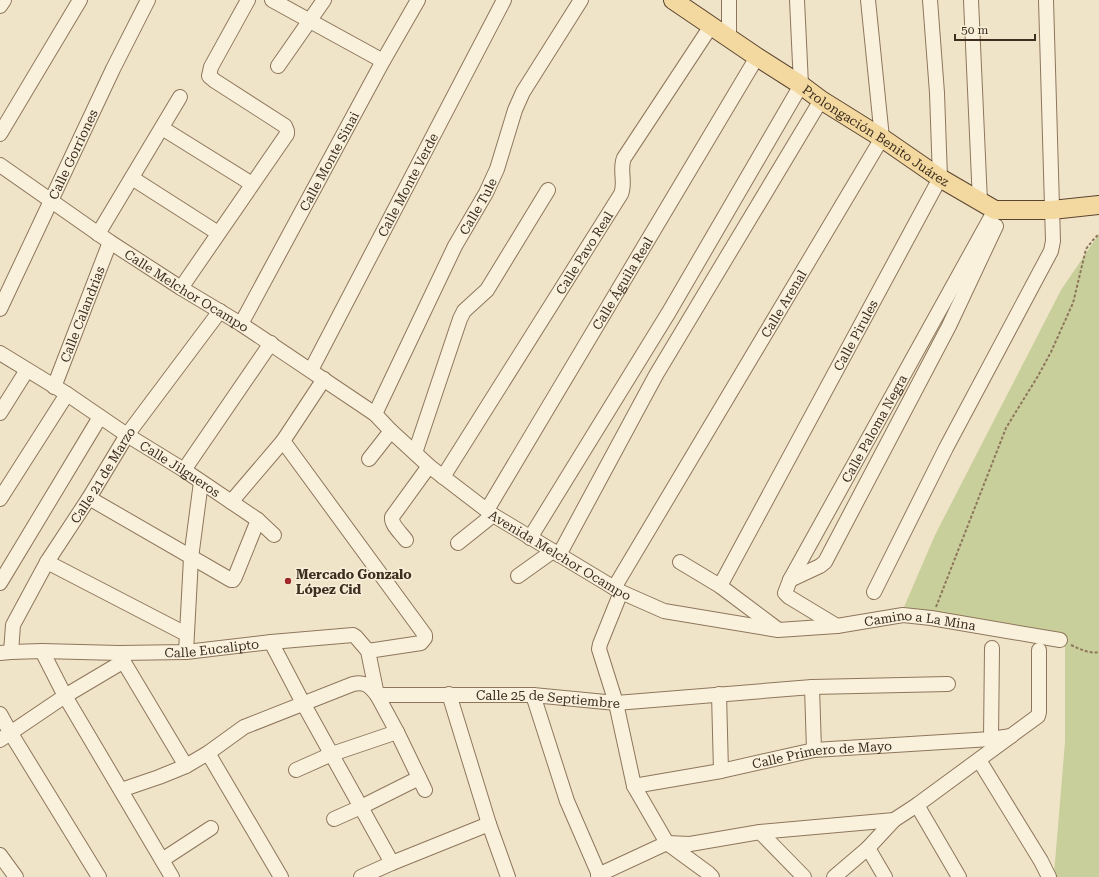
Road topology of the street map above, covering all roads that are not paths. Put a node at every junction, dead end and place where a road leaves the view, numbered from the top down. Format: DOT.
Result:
graph roads {
  1 [pos="4,0"];
  2 [pos="80,0"];
  3 [pos="148,0"];
  4 [pos="248,0"];
  5 [pos="272,0"];
  6 [pos="324,0"];
  7 [pos="418,0"];
  8 [pos="504,0"];
  9 [pos="580,0"];
  10 [pos="673,0"];
  11 [pos="729,0"];
  12 [pos="797,0"];
  13 [pos="868,0"];
  14 [pos="930,0"];
  15 [pos="971,0"];
  16 [pos="1046,0"];
  17 [pos="0,6"];
  18 [pos="309,21"];
  19 [pos="711,26"];
  20 [pos="729,38"];
  21 [pos="757,57"];
  22 [pos="383,61"];
  23 [pos="278,66"];
  24 [pos="801,85"];
  25 [pos="180,97"];
  26 [pos="821,100"];
  27 [pos="162,128"];
  28 [pos="0,134"];
  29 [pos="882,138"];
  30 [pos="0,165"];
  31 [pos="132,178"];
  32 [pos="940,178"];
  33 [pos="252,184"];
  34 [pos="548,190"];
  35 [pos="50,200"];
  36 [pos="1099,205"];
  37 [pos="993,207"];
  38 [pos="1052,210"];
  39 [pos="218,233"];
  40 [pos="98,234"];
  41 [pos="110,242"];
  42 [pos="181,288"];
  43 [pos="0,309"];
  44 [pos="220,311"];
  45 [pos="241,324"];
  46 [pos="271,344"];
  47 [pos="0,353"];
  48 [pos="27,370"];
  49 [pos="311,370"];
  50 [pos="324,379"];
  51 [pos="54,387"];
  52 [pos="67,394"];
  53 [pos="0,414"];
  54 [pos="375,414"];
  55 [pos="100,417"];
  56 [pos="392,431"];
  57 [pos="127,435"];
  58 [pos="283,441"];
  59 [pos="415,453"];
  60 [pos="369,459"];
  61 [pos="429,466"];
  62 [pos="184,470"];
  63 [pos="443,477"];
  64 [pos="201,482"];
  65 [pos="89,498"];
  66 [pos="0,499"];
  67 [pos="231,502"];
  68 [pos="490,512"];
  69 [pos="258,520"];
  70 [pos="274,535"];
  71 [pos="530,538"];
  72 [pos="406,540"];
  73 [pos="458,543"];
  74 [pos="556,553"];
  75 [pos="191,558"];
  76 [pos="47,562"];
  77 [pos="680,562"];
  78 [pos="518,576"];
  79 [pos="790,580"];
  80 [pos="0,583"];
  81 [pos="720,586"];
  82 [pos="618,590"];
  83 [pos="874,592"];
  84 [pos="837,626"];
  85 [pos="778,630"];
  86 [pos="186,634"];
  87 [pos="1060,640"];
  88 [pos="271,642"];
  89 [pos="992,648"];
  90 [pos="1039,650"];
  91 [pos="42,651"];
  92 [pos="368,651"];
  93 [pos="5,652"];
  94 [pos="186,652"];
  95 [pos="121,657"];
  96 [pos="948,684"];
  97 [pos="812,687"];
  98 [pos="377,694"];
  99 [pos="449,694"];
  100 [pos="719,694"];
  101 [pos="533,695"];
  102 [pos="65,696"];
  103 [pos="303,703"];
  104 [pos="616,704"];
  105 [pos="0,714"];
  106 [pos="397,732"];
  107 [pos="5,736"];
  108 [pos="1011,736"];
  109 [pos="991,739"];
  110 [pos="814,750"];
  111 [pos="208,753"];
  112 [pos="332,754"];
  113 [pos="978,760"];
  114 [pos="186,766"];
  115 [pos="296,770"];
  116 [pos="721,771"];
  117 [pos="634,786"];
  118 [pos="121,790"];
  119 [pos="917,805"];
  120 [pos="361,807"];
  121 [pos="334,819"];
  122 [pos="894,820"];
  123 [pos="489,824"];
  124 [pos="211,828"];
  125 [pos="760,832"];
  126 [pos="667,842"];
  127 [pos="868,848"];
  128 [pos="0,855"];
  129 [pos="162,860"];
  130 [pos="392,863"];
  131 [pos="366,876"];
  132 [pos="506,876"];
  133 [pos="599,876"];
  134 [pos="708,876"];
  135 [pos="16,877"];
  136 [pos="99,877"];
  137 [pos="172,877"];
  138 [pos="281,877"];
  139 [pos="804,877"];
  140 [pos="834,877"];
  141 [pos="885,877"];
  142 [pos="959,877"];
  143 [pos="1049,877"];
  1 -- 17 [label="street"];
  2 -- 28 [label="street"];
  3 -- 35 [label="street, Calle Gorriones"];
  4 -- 33 [label="street"];
  5 -- 18 [label="street"];
  6 -- 18 [label="street"];
  7 -- 22 [label="street, Calle Monte Sinai"];
  8 -- 49 [label="street, Calle Monte Verde"];
  9 -- 54 [label="street, Calle Tule"];
  10 -- 19 [label="main road, Prolongación Benito Juárez"];
  11 -- 20 [label="street"];
  12 -- 24 [label="street"];
  13 -- 29 [label="street"];
  14 -- 32 [label="street"];
  15 -- 37 [label="street"];
  16 -- 38 [label="street"];
  18 -- 22 [label="street"];
  18 -- 23 [label="street"];
  19 -- 20 [label="main road, Prolongación Benito Juárez"];
  19 -- 63 [label="street, Calle Pavo Real"];
  20 -- 21 [label="main road, Prolongación Benito Juárez"];
  21 -- 24 [label="main road, Prolongación Benito Juárez"];
  21 -- 68 [label="street, Calle Águila Real"];
  22 -- 45 [label="street, Calle Monte Sinai"];
  24 -- 26 [label="main road, Prolongación Benito Juárez"];
  24 -- 71 [label="street"];
  25 -- 27 [label="street"];
  26 -- 29 [label="main road, Prolongación Benito Juárez"];
  26 -- 74 [label="street"];
  27 -- 31 [label="street"];
  27 -- 33 [label="street"];
  29 -- 32 [label="main road, Prolongación Benito Juárez"];
  29 -- 82 [label="street, Calle Arenal"];
  30 -- 35 [label="street, Calle Melchor Ocampo"];
  31 -- 39 [label="street"];
  31 -- 40 [label="street"];
  32 -- 37 [label="main road, Prolongación Benito Juárez"];
  32 -- 81 [label="street, Calle Pirules"];
  33 -- 39 [label="street"];
  34 -- 59 [label="street"];
  35 -- 40 [label="street, Calle Melchor Ocampo"];
  35 -- 43 [label="street, Calle Gorriones"];
  36 -- 38 [label="main road"];
  37 -- 38 [label="main road"];
  37 -- 79 [label="street, Calle Paloma Negra"];
  37 -- 79 [label="street"];
  38 -- 83 [label="street"];
  39 -- 42 [label="street"];
  40 -- 41 [label="street, Calle Melchor Ocampo"];
  41 -- 42 [label="street, Calle Melchor Ocampo"];
  41 -- 51 [label="street, Calle Calandrias"];
  42 -- 44 [label="street, Calle Melchor Ocampo"];
  44 -- 45 [label="street, Calle Melchor Ocampo"];
  44 -- 57 [label="street, Calle 21 de Marzo"];
  45 -- 46 [label="street, Calle Melchor Ocampo"];
  46 -- 49 [label="street, Calle Melchor Ocampo"];
  46 -- 62 [label="street"];
  47 -- 48 [label="street, Calle Jilgueros"];
  48 -- 51 [label="street, Calle Jilgueros"];
  48 -- 53 [label="street"];
  49 -- 50 [label="street, Calle Melchor Ocampo"];
  50 -- 54 [label="street, Calle Melchor Ocampo"];
  50 -- 58 [label="street"];
  51 -- 52 [label="street, Calle Jilgueros"];
  52 -- 55 [label="street, Calle Jilgueros"];
  52 -- 66 [label="street"];
  54 -- 56 [label="street, Avenida Melchor Ocampo"];
  55 -- 57 [label="street, Calle Jilgueros"];
  55 -- 80 [label="street"];
  56 -- 59 [label="street, Avenida Melchor Ocampo"];
  56 -- 60 [label="street"];
  57 -- 62 [label="street, Calle Jilgueros"];
  57 -- 65 [label="street, Calle 21 de Marzo"];
  58 -- 67 [label="street"];
  58 -- 92 [label="street"];
  59 -- 61 [label="street, Avenida Melchor Ocampo"];
  61 -- 63 [label="street, Avenida Melchor Ocampo"];
  61 -- 72 [label="street"];
  62 -- 64 [label="street, Calle Jilgueros"];
  63 -- 68 [label="street, Avenida Melchor Ocampo"];
  64 -- 67 [label="street, Calle Jilgueros"];
  64 -- 75 [label="street"];
  65 -- 75 [label="street"];
  65 -- 76 [label="street, Calle 21 de Marzo"];
  67 -- 69 [label="street, Calle Jilgueros"];
  68 -- 71 [label="street, Avenida Melchor Ocampo"];
  68 -- 73 [label="street"];
  69 -- 70 [label="street, Calle Jilgueros"];
  69 -- 75 [label="street"];
  71 -- 74 [label="street, Avenida Melchor Ocampo"];
  74 -- 78 [label="street"];
  74 -- 82 [label="street, Avenida Melchor Ocampo"];
  75 -- 86 [label="street"];
  76 -- 86 [label="street"];
  76 -- 93 [label="street, Calle 21 de Marzo"];
  77 -- 81 [label="street"];
  79 -- 84 [label="street, Calle Paloma Negra"];
  81 -- 85 [label="street"];
  82 -- 85 [label="street, Avenida Melchor Ocampo"];
  82 -- 104 [label="street, Calle Arenal"];
  84 -- 85 [label="street, Camino a La Mina"];
  84 -- 87 [label="street, Camino a La Mina"];
  86 -- 94 [label="street"];
  88 -- 92 [label="street, Calle Eucalipto"];
  88 -- 94 [label="street, Calle Eucalipto"];
  88 -- 103 [label="street"];
  89 -- 109 [label="street"];
  90 -- 108 [label="street"];
  91 -- 93 [label="street, Calle Eucalipto"];
  91 -- 95 [label="street, Calle Eucalipto"];
  91 -- 102 [label="street"];
  92 -- 98 [label="street"];
  94 -- 95 [label="street, Calle Eucalipto"];
  95 -- 102 [label="street"];
  95 -- 114 [label="street"];
  96 -- 97 [label="street, Calle 25 de Septiembre"];
  97 -- 100 [label="street, Calle 25 de Septiembre"];
  97 -- 110 [label="street"];
  98 -- 99 [label="street, Calle 25 de Septiembre"];
  98 -- 103 [label="street"];
  98 -- 106 [label="street"];
  99 -- 101 [label="street, Calle 25 de Septiembre"];
  99 -- 123 [label="street"];
  100 -- 104 [label="street, Calle 25 de Septiembre"];
  100 -- 116 [label="street"];
  101 -- 104 [label="street, Calle 25 de Septiembre"];
  101 -- 133 [label="street"];
  102 -- 107 [label="street"];
  102 -- 118 [label="street"];
  103 -- 111 [label="street"];
  103 -- 112 [label="street"];
  104 -- 117 [label="street, Calle Arenal"];
  105 -- 107 [label="street"];
  106 -- 112 [label="street"];
  106 -- 120 [label="street"];
  107 -- 136 [label="street"];
  108 -- 109 [label="street, Calle Primero de Mayo"];
  108 -- 113 [label="street"];
  109 -- 110 [label="street, Calle Primero de Mayo"];
  110 -- 116 [label="street, Calle Primero de Mayo"];
  111 -- 114 [label="street"];
  111 -- 138 [label="street"];
  112 -- 115 [label="street"];
  112 -- 120 [label="street"];
  113 -- 119 [label="street"];
  113 -- 143 [label="street"];
  114 -- 118 [label="street"];
  116 -- 117 [label="street, Calle Primero de Mayo"];
  117 -- 126 [label="street, Calle Arenal"];
  118 -- 129 [label="street"];
  119 -- 122 [label="street"];
  119 -- 142 [label="street"];
  120 -- 121 [label="street"];
  120 -- 130 [label="street"];
  122 -- 125 [label="street"];
  122 -- 127 [label="street"];
  123 -- 130 [label="street"];
  123 -- 132 [label="street"];
  124 -- 129 [label="street"];
  125 -- 126 [label="street"];
  125 -- 139 [label="street"];
  126 -- 133 [label="street"];
  126 -- 134 [label="street"];
  127 -- 140 [label="street"];
  127 -- 141 [label="street"];
  128 -- 135 [label="street"];
  129 -- 137 [label="street"];
  130 -- 131 [label="street"];
}
